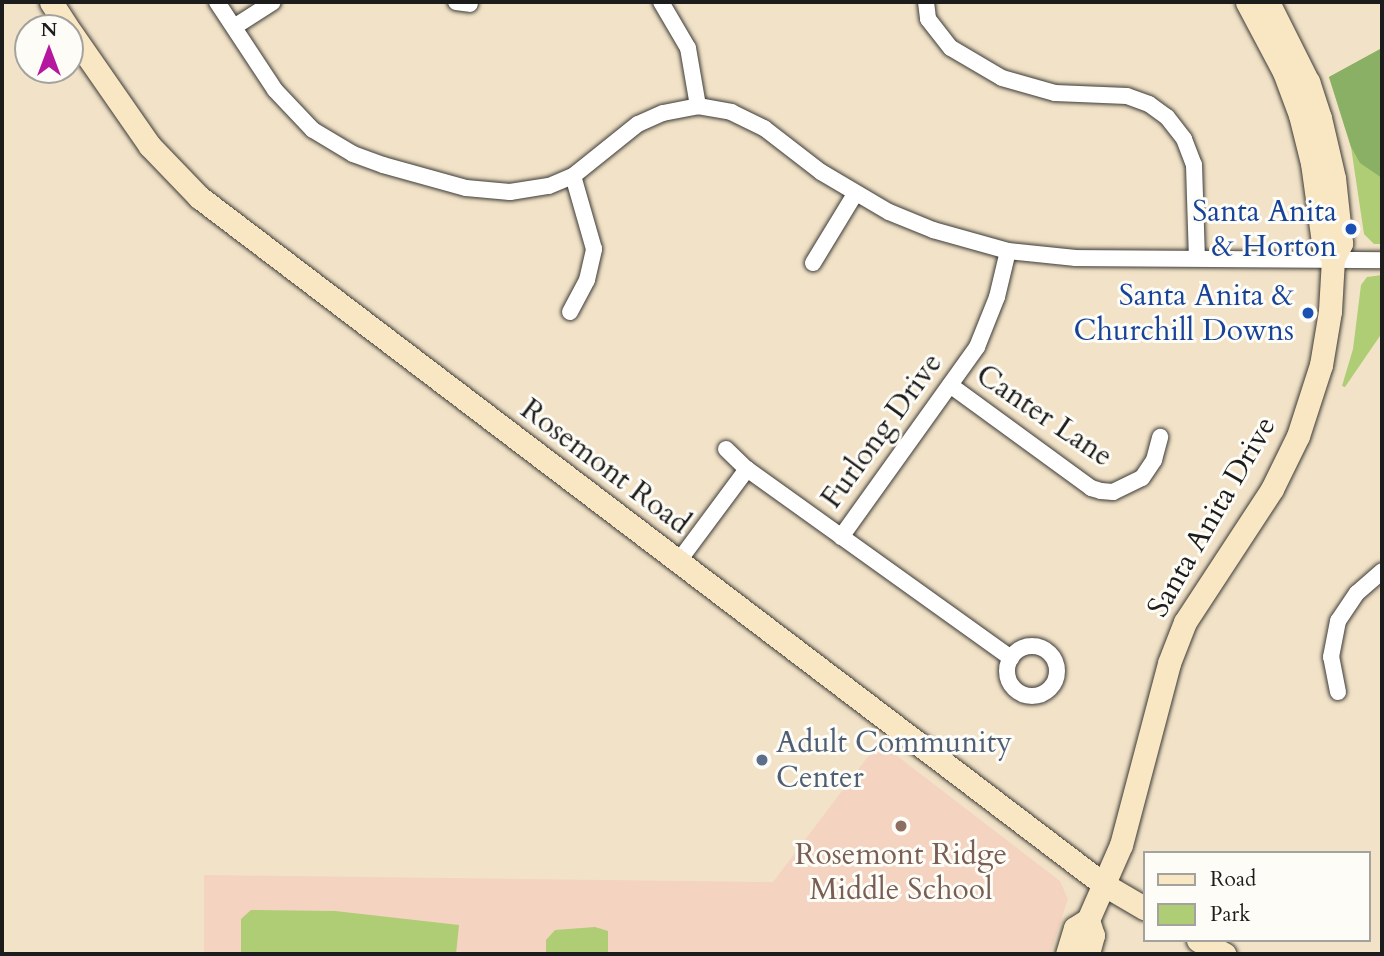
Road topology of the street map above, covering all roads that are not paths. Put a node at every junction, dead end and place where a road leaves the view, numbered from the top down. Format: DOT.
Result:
graph roads {
  1 [pos="217,2"];
  2 [pos="273,2"];
  3 [pos="661,2"];
  4 [pos="926,2"];
  5 [pos="1247,2"];
  6 [pos="1273,4"];
  7 [pos="234,27"];
  8 [pos="84,51"];
  9 [pos="698,106"];
  10 [pos="573,176"];
  11 [pos="855,194"];
  12 [pos="1008,251"];
  13 [pos="1197,258"];
  14 [pos="1333,259"];
  15 [pos="1382,260"];
  16 [pos="813,263"];
  17 [pos="570,313"];
  18 [pos="950,385"];
  19 [pos="1160,438"];
  20 [pos="726,449"];
  21 [pos="747,469"];
  22 [pos="841,537"];
  23 [pos="678,562"];
  24 [pos="1382,571"];
  25 [pos="1010,658"];
  26 [pos="1338,692"];
  27 [pos="1103,884"];
  28 [pos="1142,907"];
  29 [pos="1088,920"];
  30 [pos="1203,942"];
  31 [pos="1067,954"];
  32 [pos="1088,954"];
  33 [pos="1224,954"];
  1 -- 7 [label="street"];
  2 -- 7 [label="street"];
  3 -- 9 [label="street"];
  4 -- 13 [label="street"];
  5 -- 14 [label="main road, Santa Anita Drive"];
  6 -- 14 [label="main road, Santa Anita Drive"];
  7 -- 10 [label="street"];
  8 -- 23 [label="main road, Rosemont Road"];
  9 -- 10 [label="street"];
  9 -- 11 [label="street"];
  10 -- 17 [label="street"];
  11 -- 12 [label="street"];
  11 -- 16 [label="street"];
  12 -- 13 [label="street"];
  12 -- 18 [label="street, Furlong Drive"];
  13 -- 14 [label="street"];
  14 -- 15 [label="street"];
  14 -- 27 [label="main road, Santa Anita Drive"];
  18 -- 19 [label="street, Canter Lane"];
  18 -- 22 [label="street, Furlong Drive"];
  20 -- 21 [label="street, Furlong Drive"];
  21 -- 22 [label="street, Furlong Drive"];
  21 -- 23 [label="street"];
  22 -- 25 [label="street"];
  23 -- 27 [label="main road, Rosemont Road"];
  24 -- 26 [label="street"];
  27 -- 28 [label="main road, Rosemont Road"];
  27 -- 29 [label="main road, Santa Anita Drive"];
  29 -- 31 [label="main road"];
  29 -- 32 [label="main road"];
  30 -- 33 [label="main road"];
}
